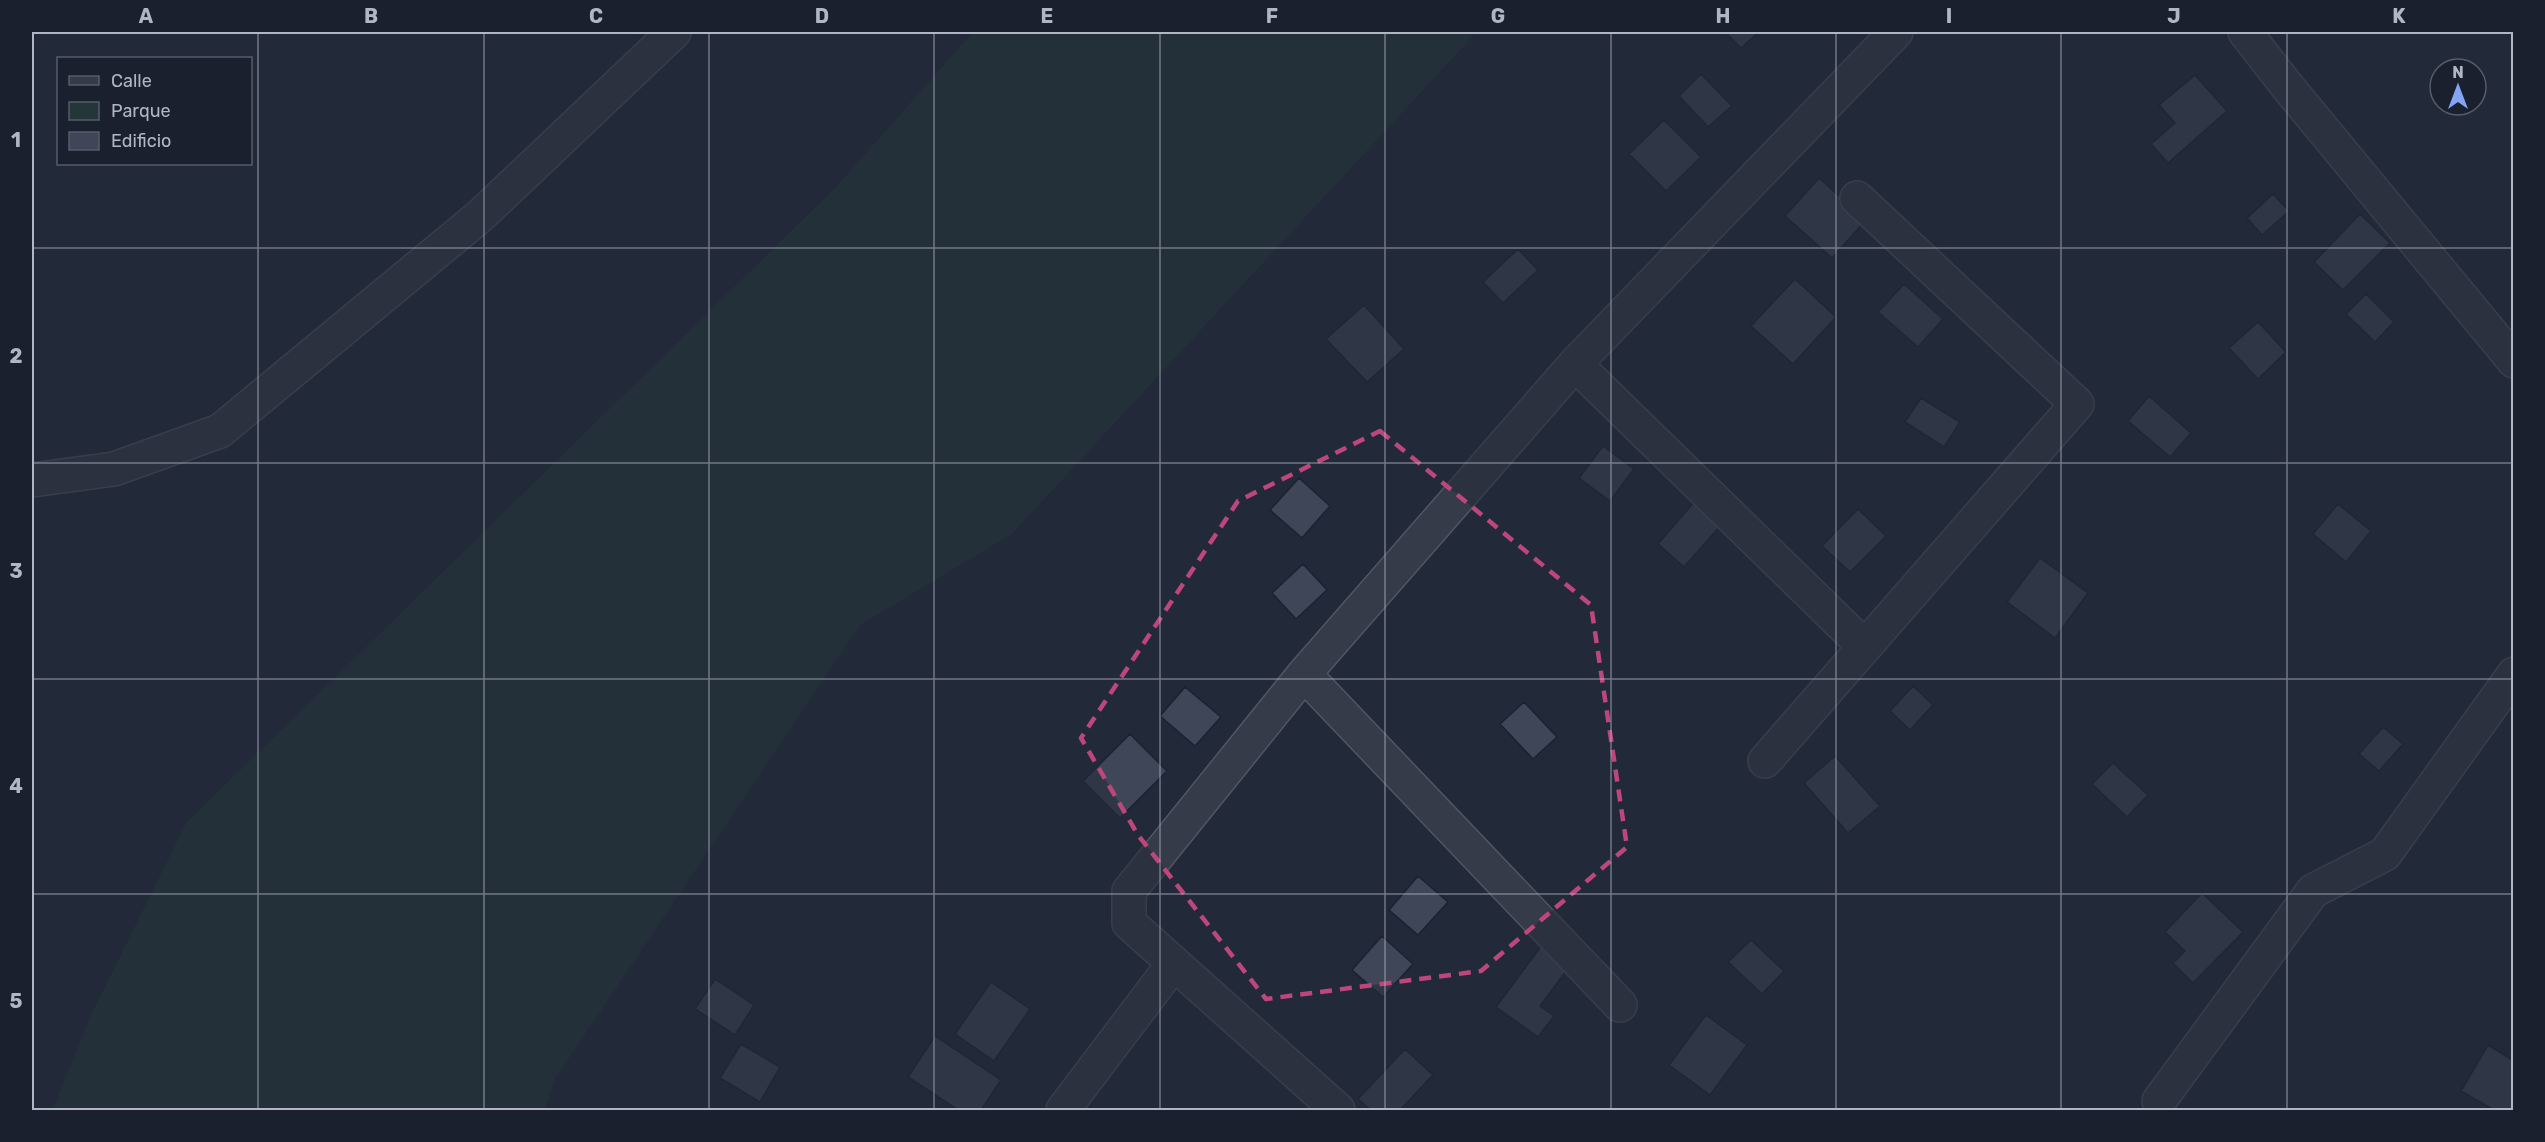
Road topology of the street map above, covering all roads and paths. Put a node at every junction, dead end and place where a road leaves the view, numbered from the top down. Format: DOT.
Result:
graph roads {
  1 [pos="674,32"];
  2 [pos="1896,32"];
  3 [pos="2245,32"];
  4 [pos="1857,198"];
  5 [pos="2514,361"];
  6 [pos="1575,364"];
  7 [pos="32,480"];
  8 [pos="1865,647"];
  9 [pos="1304,674"];
  10 [pos="2514,674"];
  11 [pos="1765,762"];
  12 [pos="1174,963"];
  13 [pos="1620,1005"];
  14 [pos="2159,1101"];
  15 [pos="1063,1110"];
  16 [pos="1338,1110"];
  1 -- 7 [label="street"];
  2 -- 6 [label="street"];
  3 -- 5 [label="street"];
  4 -- 8 [label="street"];
  6 -- 8 [label="street"];
  6 -- 9 [label="street"];
  8 -- 11 [label="street"];
  9 -- 12 [label="street"];
  9 -- 13 [label="street"];
  10 -- 14 [label="street"];
  12 -- 15 [label="street"];
  12 -- 16 [label="street"];
}
